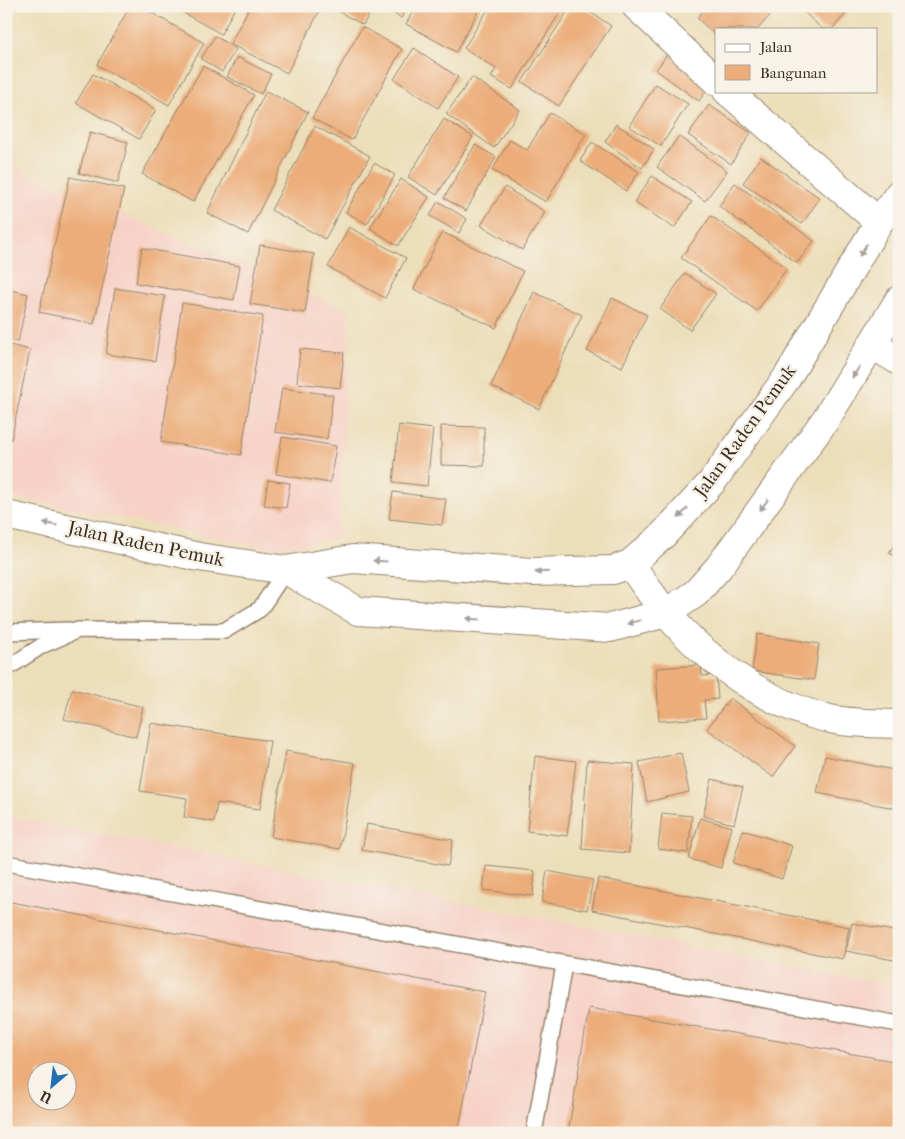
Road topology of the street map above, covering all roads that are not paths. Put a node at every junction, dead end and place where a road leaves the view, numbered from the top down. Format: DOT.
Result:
graph roads {
  1 [pos="636,6"];
  2 [pos="715,80"];
  3 [pos="729,92"];
  4 [pos="899,194"];
  5 [pos="879,222"];
  6 [pos="899,300"];
  7 [pos="872,346"];
  8 [pos="899,361"];
  9 [pos="6,515"];
  10 [pos="630,564"];
  11 [pos="286,570"];
  12 [pos="666,613"];
  13 [pos="78,630"];
  14 [pos="6,632"];
  15 [pos="6,669"];
  16 [pos="899,724"];
  17 [pos="6,863"];
  18 [pos="564,965"];
  19 [pos="899,1024"];
  20 [pos="534,1133"];
  1 -- 2 [label="main road"];
  3 -- 5 [label="main road"];
  4 -- 5 [label="main road, Jalan Raden Pemuk"];
  5 -- 10 [label="main road, Jalan Raden Pemuk, one-way"];
  6 -- 7 [label="main road, Jalan Raden Pemuk"];
  7 -- 8 [label="main road"];
  7 -- 12 [label="main road, Jalan Raden Pemuk, one-way"];
  11 -- 9 [label="main road, Jalan Raden Pemuk, one-way"];
  10 -- 11 [label="main road, Jalan Raden Pemuk, one-way"];
  10 -- 12 [label="main road"];
  12 -- 11 [label="main road, Jalan Raden Pemuk, one-way"];
  11 -- 13 [label="lane"];
  12 -- 16 [label="main road"];
  13 -- 14 [label="lane"];
  13 -- 15 [label="lane"];
  17 -- 18 [label="lane"];
  18 -- 19 [label="lane"];
  18 -- 20 [label="lane"];
}
